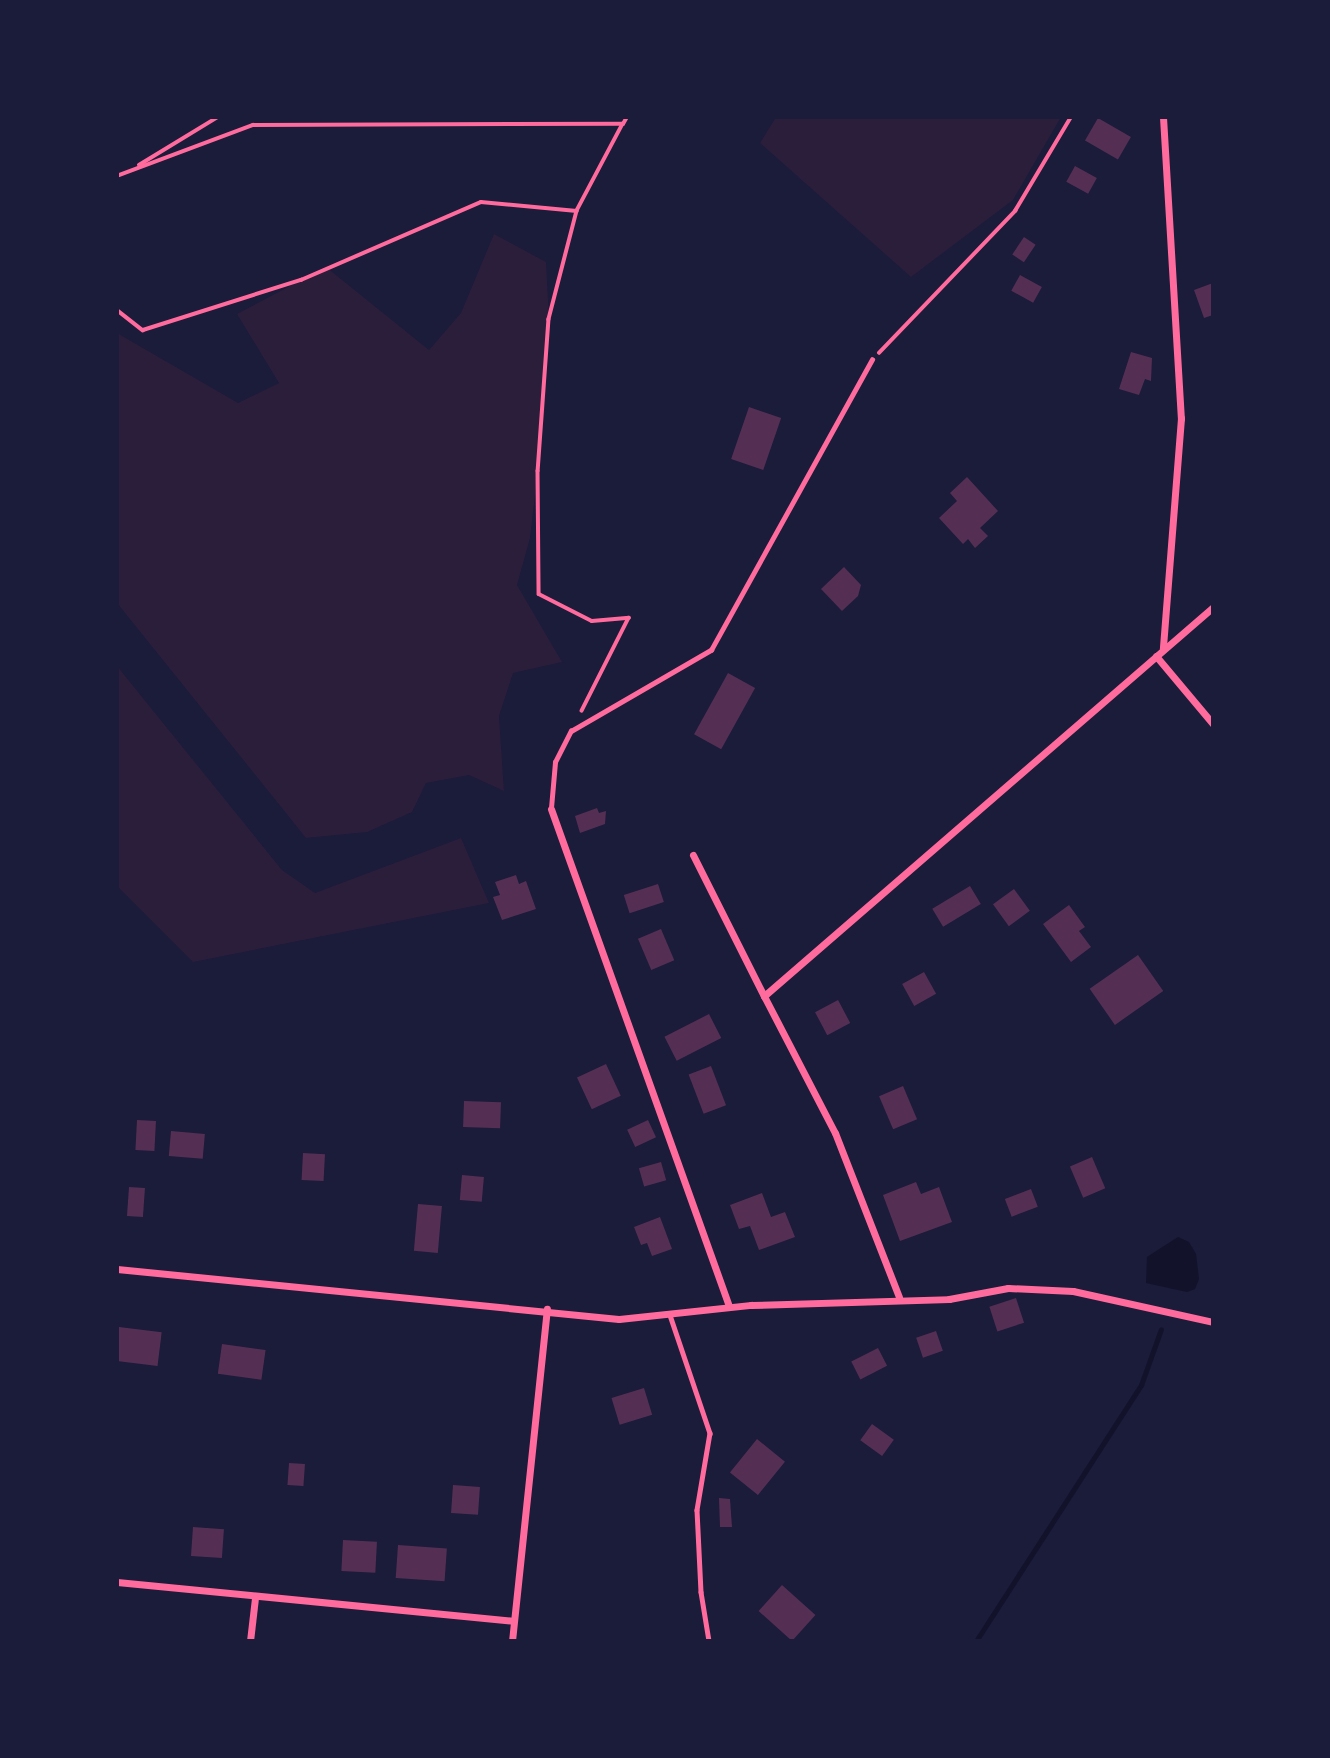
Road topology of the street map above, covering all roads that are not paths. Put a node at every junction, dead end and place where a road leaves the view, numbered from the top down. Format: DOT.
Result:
graph roads {
  1 [pos="1163,117"];
  2 [pos="873,360"];
  3 [pos="1213,607"];
  4 [pos="1163,649"];
  5 [pos="1156,656"];
  6 [pos="1213,724"];
  7 [pos="551,809"];
  8 [pos="693,855"];
  9 [pos="764,996"];
  10 [pos="117,1269"];
  11 [pos="899,1297"];
  12 [pos="729,1306"];
  13 [pos="547,1309"];
  14 [pos="670,1315"];
  15 [pos="1213,1322"];
  16 [pos="117,1582"];
  17 [pos="255,1598"];
  18 [pos="513,1621"];
  19 [pos="250,1641"];
  20 [pos="512,1641"];
  21 [pos="709,1641"];
  1 -- 4 [label="street"];
  2 -- 7 [label="lane"];
  3 -- 4 [label="street"];
  4 -- 5 [label="street"];
  5 -- 6 [label="street"];
  5 -- 9 [label="street"];
  7 -- 12 [label="street"];
  8 -- 9 [label="street"];
  9 -- 11 [label="street"];
  10 -- 13 [label="street"];
  11 -- 12 [label="street"];
  11 -- 15 [label="street"];
  12 -- 14 [label="street"];
  13 -- 14 [label="street"];
  13 -- 18 [label="street"];
  14 -- 21 [label="lane"];
  16 -- 17 [label="street"];
  17 -- 18 [label="street"];
  17 -- 19 [label="street"];
  18 -- 20 [label="street"];
}
